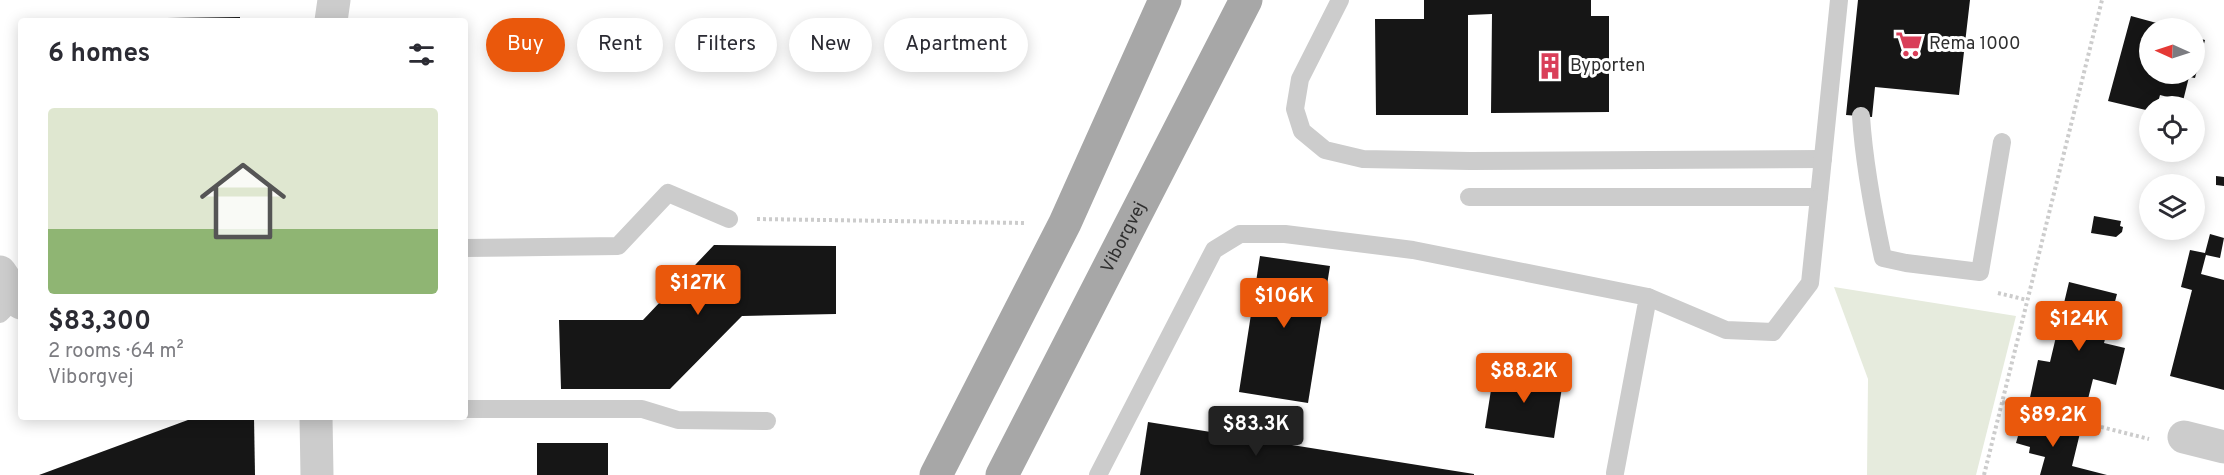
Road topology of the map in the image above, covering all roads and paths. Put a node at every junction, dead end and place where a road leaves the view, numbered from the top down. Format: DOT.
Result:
graph roads {
  1 [pos="334,0"];
  2 [pos="1165,0"];
  3 [pos="1246,0"];
  4 [pos="1340,0"];
  5 [pos="1839,0"];
  6 [pos="2102,0"];
  7 [pos="331,18"];
  8 [pos="1861,116"];
  9 [pos="2002,142"];
  10 [pos="1823,159"];
  11 [pos="1469,196"];
  12 [pos="1819,197"];
  13 [pos="729,219"];
  14 [pos="1065,223"];
  15 [pos="468,248"];
  16 [pos="1996,292"];
  17 [pos="1648,297"];
  18 [pos="2027,300"];
  19 [pos="2002,402"];
  20 [pos="468,409"];
  21 [pos="316,420"];
  22 [pos="767,421"];
  23 [pos="2184,437"];
  24 [pos="2224,447"];
  25 [pos="1616,473"];
  26 [pos="317,475"];
  27 [pos="936,475"];
  28 [pos="1002,475"];
  29 [pos="1098,475"];
  30 [pos="1984,475"];
  1 -- 7 [label="street"];
  2 -- 14 [label="main road"];
  3 -- 28 [label="main road, Viborgvej"];
  4 -- 10 [label="lane"];
  5 -- 10 [label="lane"];
  6 -- 18 [label="path"];
  8 -- 9 [label="lane"];
  10 -- 12 [label="lane"];
  11 -- 12 [label="lane"];
  12 -- 17 [label="lane"];
  13 -- 14 [label="path"];
  13 -- 15 [label="lane"];
  14 -- 27 [label="main road"];
  16 -- 18 [label="path"];
  17 -- 25 [label="lane"];
  17 -- 29 [label="lane"];
  18 -- 19 [label="path"];
  19 -- 23 [label="path"];
  19 -- 30 [label="path"];
  20 -- 22 [label="lane"];
  21 -- 26 [label="street"];
  23 -- 24 [label="street"];
}
